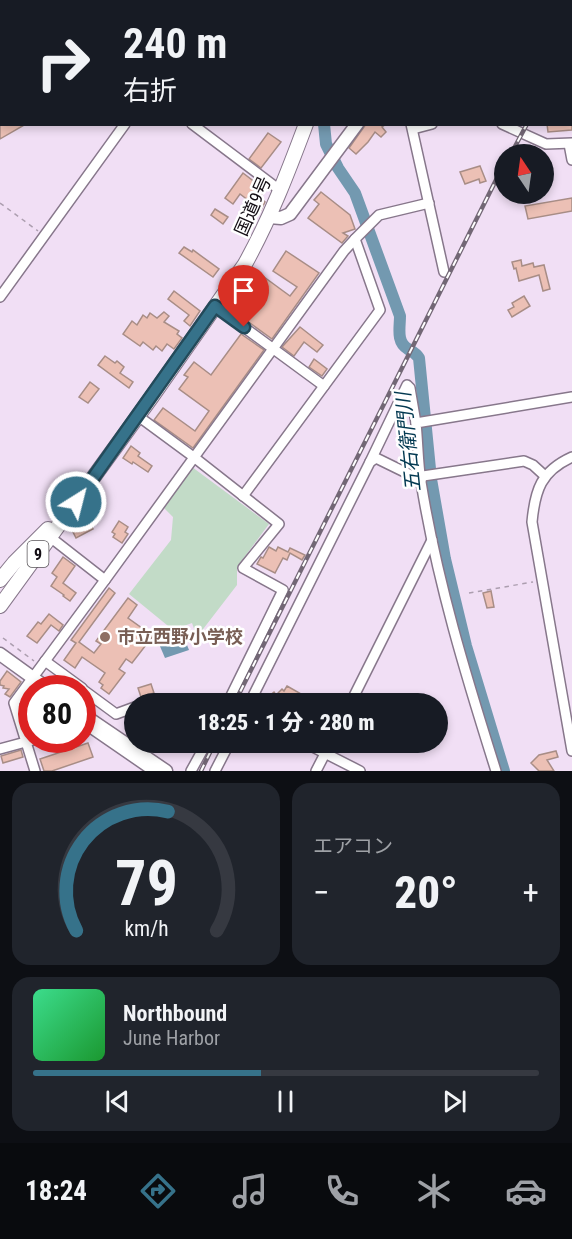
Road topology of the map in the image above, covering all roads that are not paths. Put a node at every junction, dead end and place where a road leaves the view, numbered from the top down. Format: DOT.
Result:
graph roads {
  1 [pos="124,126"];
  2 [pos="195,126"];
  3 [pos="305,126"];
  4 [pos="356,126"];
  5 [pos="506,126"];
  6 [pos="412,127"];
  7 [pos="570,143"];
  8 [pos="572,160"];
  9 [pos="281,191"];
  10 [pos="429,203"];
  11 [pos="270,217"];
  12 [pos="355,239"];
  13 [pos="444,272"];
  14 [pos="0,297"];
  15 [pos="215,306"];
  16 [pos="273,349"];
  17 [pos="324,386"];
  18 [pos="572,397"];
  19 [pos="138,416"];
  20 [pos="416,423"];
  21 [pos="572,457"];
  22 [pos="195,458"];
  23 [pos="370,462"];
  24 [pos="545,476"];
  25 [pos="421,480"];
  26 [pos="243,496"];
  27 [pos="76,502"];
  28 [pos="50,537"];
  29 [pos="432,540"];
  30 [pos="0,580"];
  31 [pos="105,580"];
  32 [pos="0,606"];
  33 [pos="0,654"];
  34 [pos="43,664"];
  35 [pos="22,675"];
  36 [pos="36,675"];
  37 [pos="60,675"];
  38 [pos="232,693"];
  39 [pos="254,693"];
  40 [pos="356,693"];
  41 [pos="18,699"];
  42 [pos="96,699"];
  43 [pos="124,711"];
  44 [pos="18,712"];
  45 [pos="96,724"];
  46 [pos="96,732"];
  47 [pos="18,744"];
  48 [pos="0,749"];
  49 [pos="572,752"];
  50 [pos="32,753"];
  51 [pos="201,753"];
  52 [pos="224,753"];
  53 [pos="325,753"];
  54 [pos="36,771"];
  55 [pos="153,771"];
  56 [pos="166,771"];
  57 [pos="191,771"];
  58 [pos="215,771"];
  59 [pos="316,771"];
  60 [pos="360,771"];
  61 [pos="496,771"];
  1 -- 14 [label="street"];
  2 -- 9 [label="street"];
  3 -- 9 [label="highway, 国道9号 / 9"];
  4 -- 11 [label="main road"];
  5 -- 7 [label="street"];
  6 -- 10 [label="street"];
  7 -- 8 [label="street"];
  9 -- 11 [label="highway, 国道9号 / 9"];
  10 -- 12 [label="street"];
  10 -- 13 [label="street"];
  11 -- 15 [label="highway, 国道9号 / 9"];
  12 -- 16 [label="street"];
  12 -- 17 [label="street"];
  15 -- 16 [label="street"];
  15 -- 19 [label="highway, 国道9号 / 9"];
  16 -- 17 [label="street"];
  16 -- 22 [label="street"];
  17 -- 26 [label="street"];
  18 -- 20 [label="street"];
  19 -- 22 [label="street"];
  19 -- 27 [label="highway, 国道9号 / 9"];
  20 -- 23 [label="street"];
  20 -- 25 [label="street"];
  21 -- 24 [label="street"];
  22 -- 26 [label="street"];
  22 -- 31 [label="street"];
  23 -- 25 [label="street"];
  23 -- 39 [label="street"];
  24 -- 25 [label="street"];
  24 -- 49 [label="street"];
  25 -- 29 [label="street"];
  26 -- 38 [label="street"];
  27 -- 28 [label="highway, 国道9号 / 9"];
  27 -- 30 [label="highway, 国道9号 / 9"];
  28 -- 31 [label="street"];
  28 -- 32 [label="highway, 国道9号 / 9"];
  29 -- 40 [label="street"];
  29 -- 61 [label="street"];
  31 -- 34 [label="street"];
  33 -- 35 [label="main road"];
  34 -- 36 [label="street"];
  34 -- 37 [label="street"];
  41 -- 44 [label="street"];
  42 -- 43 [label="street"];
  45 -- 56 [label="main road"];
  46 -- 55 [label="street"];
  47 -- 48 [label="street"];
  50 -- 54 [label="street"];
  51 -- 57 [label="street"];
  52 -- 58 [label="street"];
  53 -- 59 [label="street"];
  53 -- 60 [label="street"];
}
